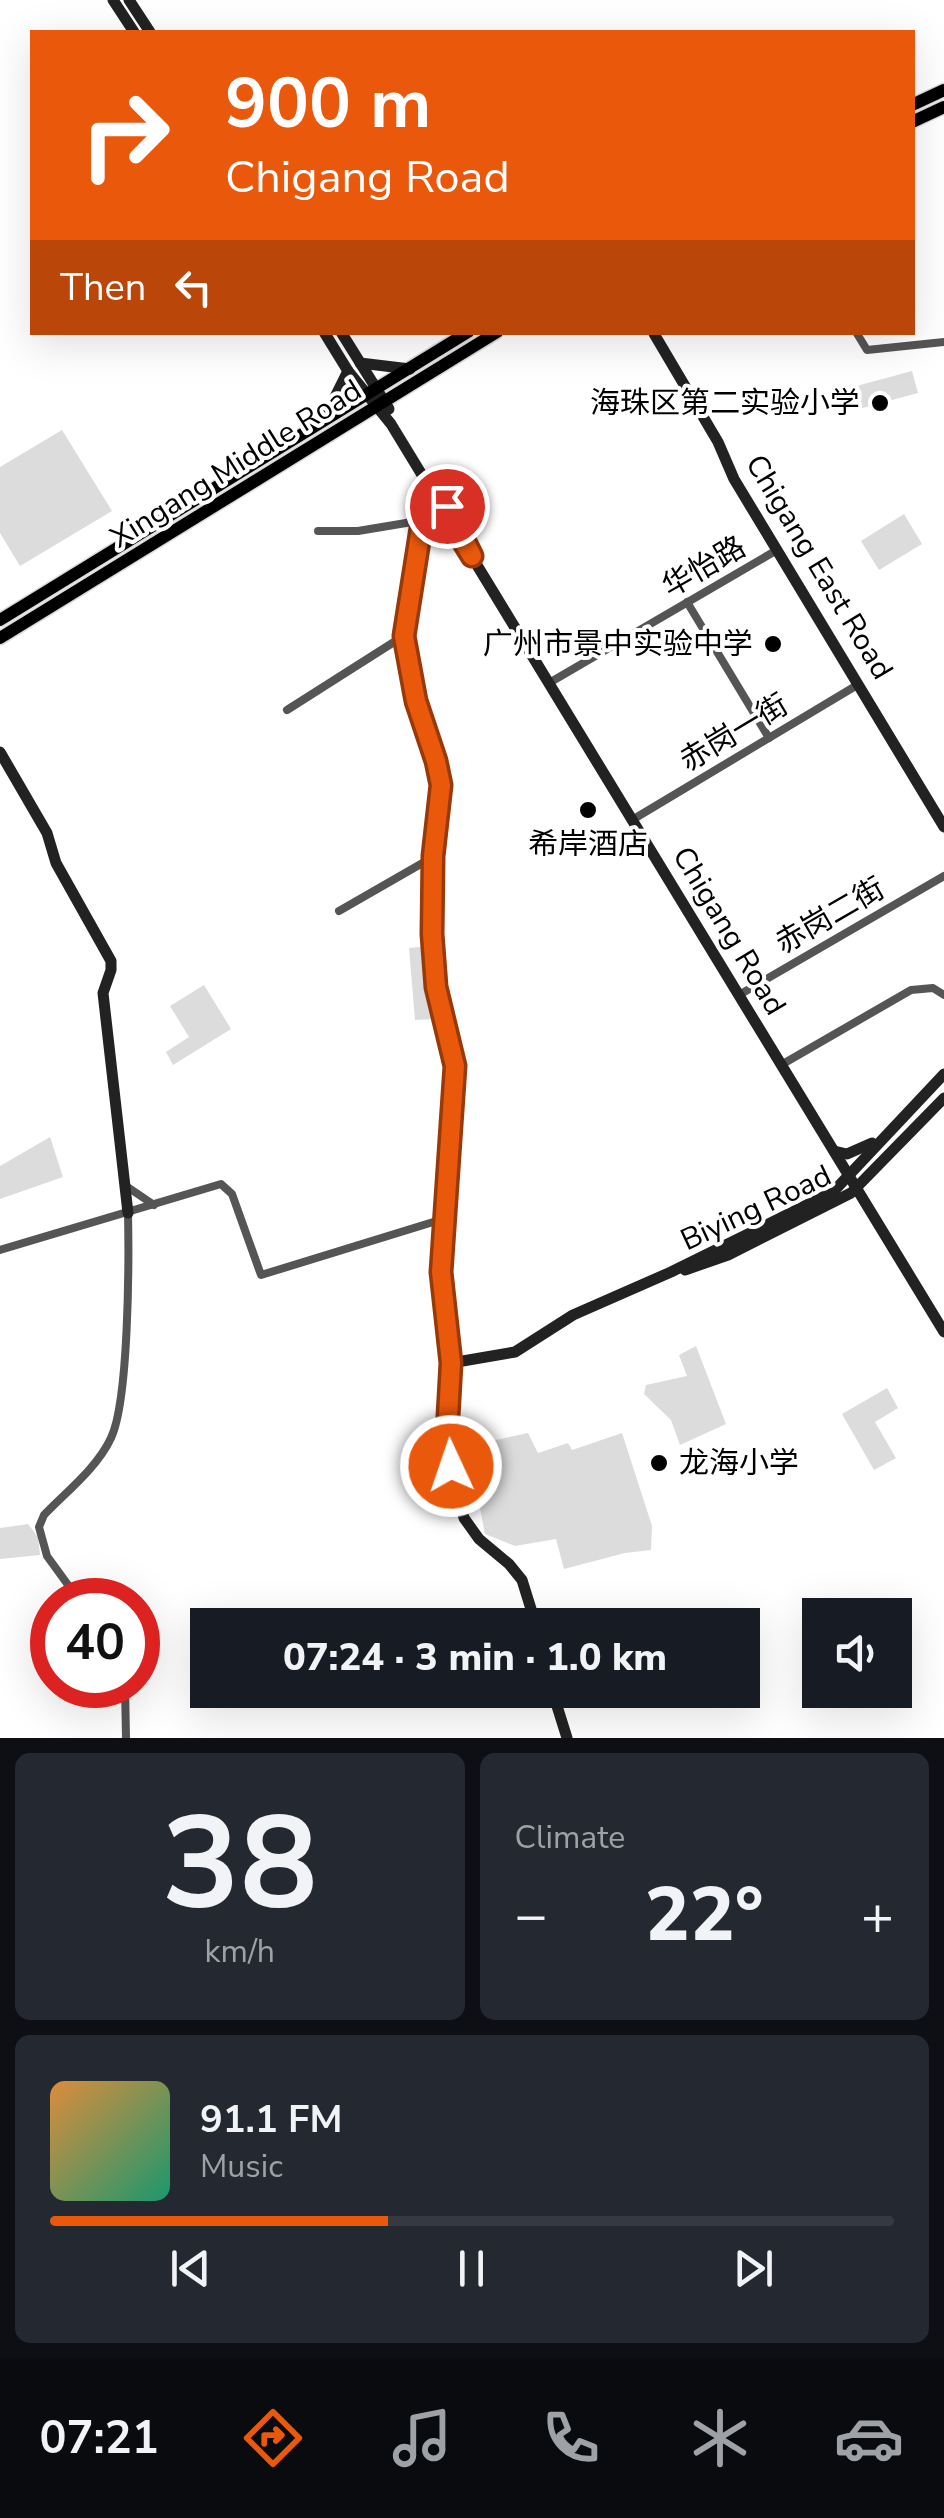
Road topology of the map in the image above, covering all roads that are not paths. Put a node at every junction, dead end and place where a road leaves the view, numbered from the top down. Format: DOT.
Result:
graph roads {
  1 [pos="113,0"];
  2 [pos="129,0"];
  3 [pos="133,30"];
  4 [pos="149,30"];
  5 [pos="944,91"];
  6 [pos="915,103"];
  7 [pos="944,107"];
  8 [pos="944,118"];
  9 [pos="915,122"];
  10 [pos="915,123"];
  11 [pos="326,335"];
  12 [pos="343,335"];
  13 [pos="463,335"];
  14 [pos="492,335"];
  15 [pos="655,335"];
  16 [pos="858,335"];
  17 [pos="944,342"];
  18 [pos="360,362"];
  19 [pos="410,369"];
  20 [pos="348,370"];
  21 [pos="372,392"];
  22 [pos="382,404"];
  23 [pos="323,422"];
  24 [pos="428,484"];
  25 [pos="424,520"];
  26 [pos="318,531"];
  27 [pos="777,550"];
  28 [pos="472,556"];
  29 [pos="688,602"];
  30 [pos="0,620"];
  31 [pos="404,636"];
  32 [pos="0,638"];
  33 [pos="550,683"];
  34 [pos="859,684"];
  35 [pos="286,710"];
  36 [pos="768,738"];
  37 [pos="0,752"];
  38 [pos="632,820"];
  39 [pos="944,826"];
  40 [pos="433,856"];
  41 [pos="944,876"];
  42 [pos="339,911"];
  43 [pos="739,995"];
  44 [pos="944,995"];
  45 [pos="781,1065"];
  46 [pos="944,1074"];
  47 [pos="944,1098"];
  48 [pos="888,1133"];
  49 [pos="834,1151"];
  50 [pos="852,1182"];
  51 [pos="126,1186"];
  52 [pos="154,1205"];
  53 [pos="128,1213"];
  54 [pos="444,1218"];
  55 [pos="0,1250"];
  56 [pos="944,1332"];
  57 [pos="451,1363"];
  58 [pos="63,1578"];
  59 [pos="531,1608"];
  60 [pos="125,1708"];
  61 [pos="558,1708"];
  62 [pos="126,1738"];
  63 [pos="568,1738"];
  1 -- 3 [label="street"];
  2 -- 4 [label="street"];
  5 -- 6 [label="main road"];
  7 -- 9 [label="main road"];
  8 -- 10 [label="main road"];
  11 -- 20 [label="street"];
  12 -- 18 [label="street"];
  13 -- 19 [label="main road, Xingang Middle Road"];
  14 -- 22 [label="main road, Xingang Middle Road"];
  15 -- 27 [label="street, Chigang East Road"];
  16 -- 17 [label="street"];
  18 -- 19 [label="street"];
  18 -- 21 [label="street"];
  19 -- 21 [label="main road, Xingang Middle Road"];
  20 -- 21 [label="street"];
  20 -- 23 [label="street"];
  21 -- 22 [label="street, Chigang Road"];
  21 -- 23 [label="main road, Xingang Middle Road"];
  22 -- 24 [label="street, Chigang Road"];
  22 -- 28 [label="street, Chigang Road"];
  22 -- 32 [label="main road, Xingang Middle Road"];
  23 -- 30 [label="main road, Xingang Middle Road"];
  24 -- 25 [label="street"];
  24 -- 28 [label="street, Chigang Road"];
  25 -- 26 [label="street"];
  25 -- 31 [label="street"];
  27 -- 29 [label="street, 华怡路"];
  27 -- 34 [label="street, Chigang East Road"];
  28 -- 33 [label="street, Chigang Road"];
  29 -- 33 [label="street, 华怡路"];
  29 -- 36 [label="street"];
  31 -- 35 [label="street"];
  31 -- 40 [label="street"];
  33 -- 38 [label="street, Chigang Road"];
  34 -- 36 [label="street, 赤岗一街"];
  34 -- 39 [label="street, Chigang East Road"];
  36 -- 38 [label="street, 赤岗一街"];
  37 -- 51 [label="street"];
  38 -- 43 [label="street, Chigang Road"];
  40 -- 42 [label="street"];
  40 -- 54 [label="street"];
  41 -- 43 [label="street, 赤岗二街"];
  43 -- 45 [label="street, Chigang Road"];
  44 -- 45 [label="street"];
  45 -- 49 [label="street, Chigang Road"];
  46 -- 48 [label="street, Biying Road"];
  47 -- 50 [label="street, Biying Road"];
  48 -- 49 [label="street"];
  48 -- 50 [label="street, Biying Road"];
  49 -- 50 [label="street, Chigang Road"];
  50 -- 56 [label="street, Chigang Road"];
  50 -- 57 [label="street, Biying Road"];
  51 -- 52 [label="street"];
  51 -- 53 [label="street"];
  52 -- 53 [label="street"];
  52 -- 54 [label="street"];
  53 -- 55 [label="street"];
  53 -- 58 [label="street"];
  54 -- 57 [label="street"];
  57 -- 59 [label="street"];
  60 -- 62 [label="street"];
  61 -- 63 [label="street"];
}
